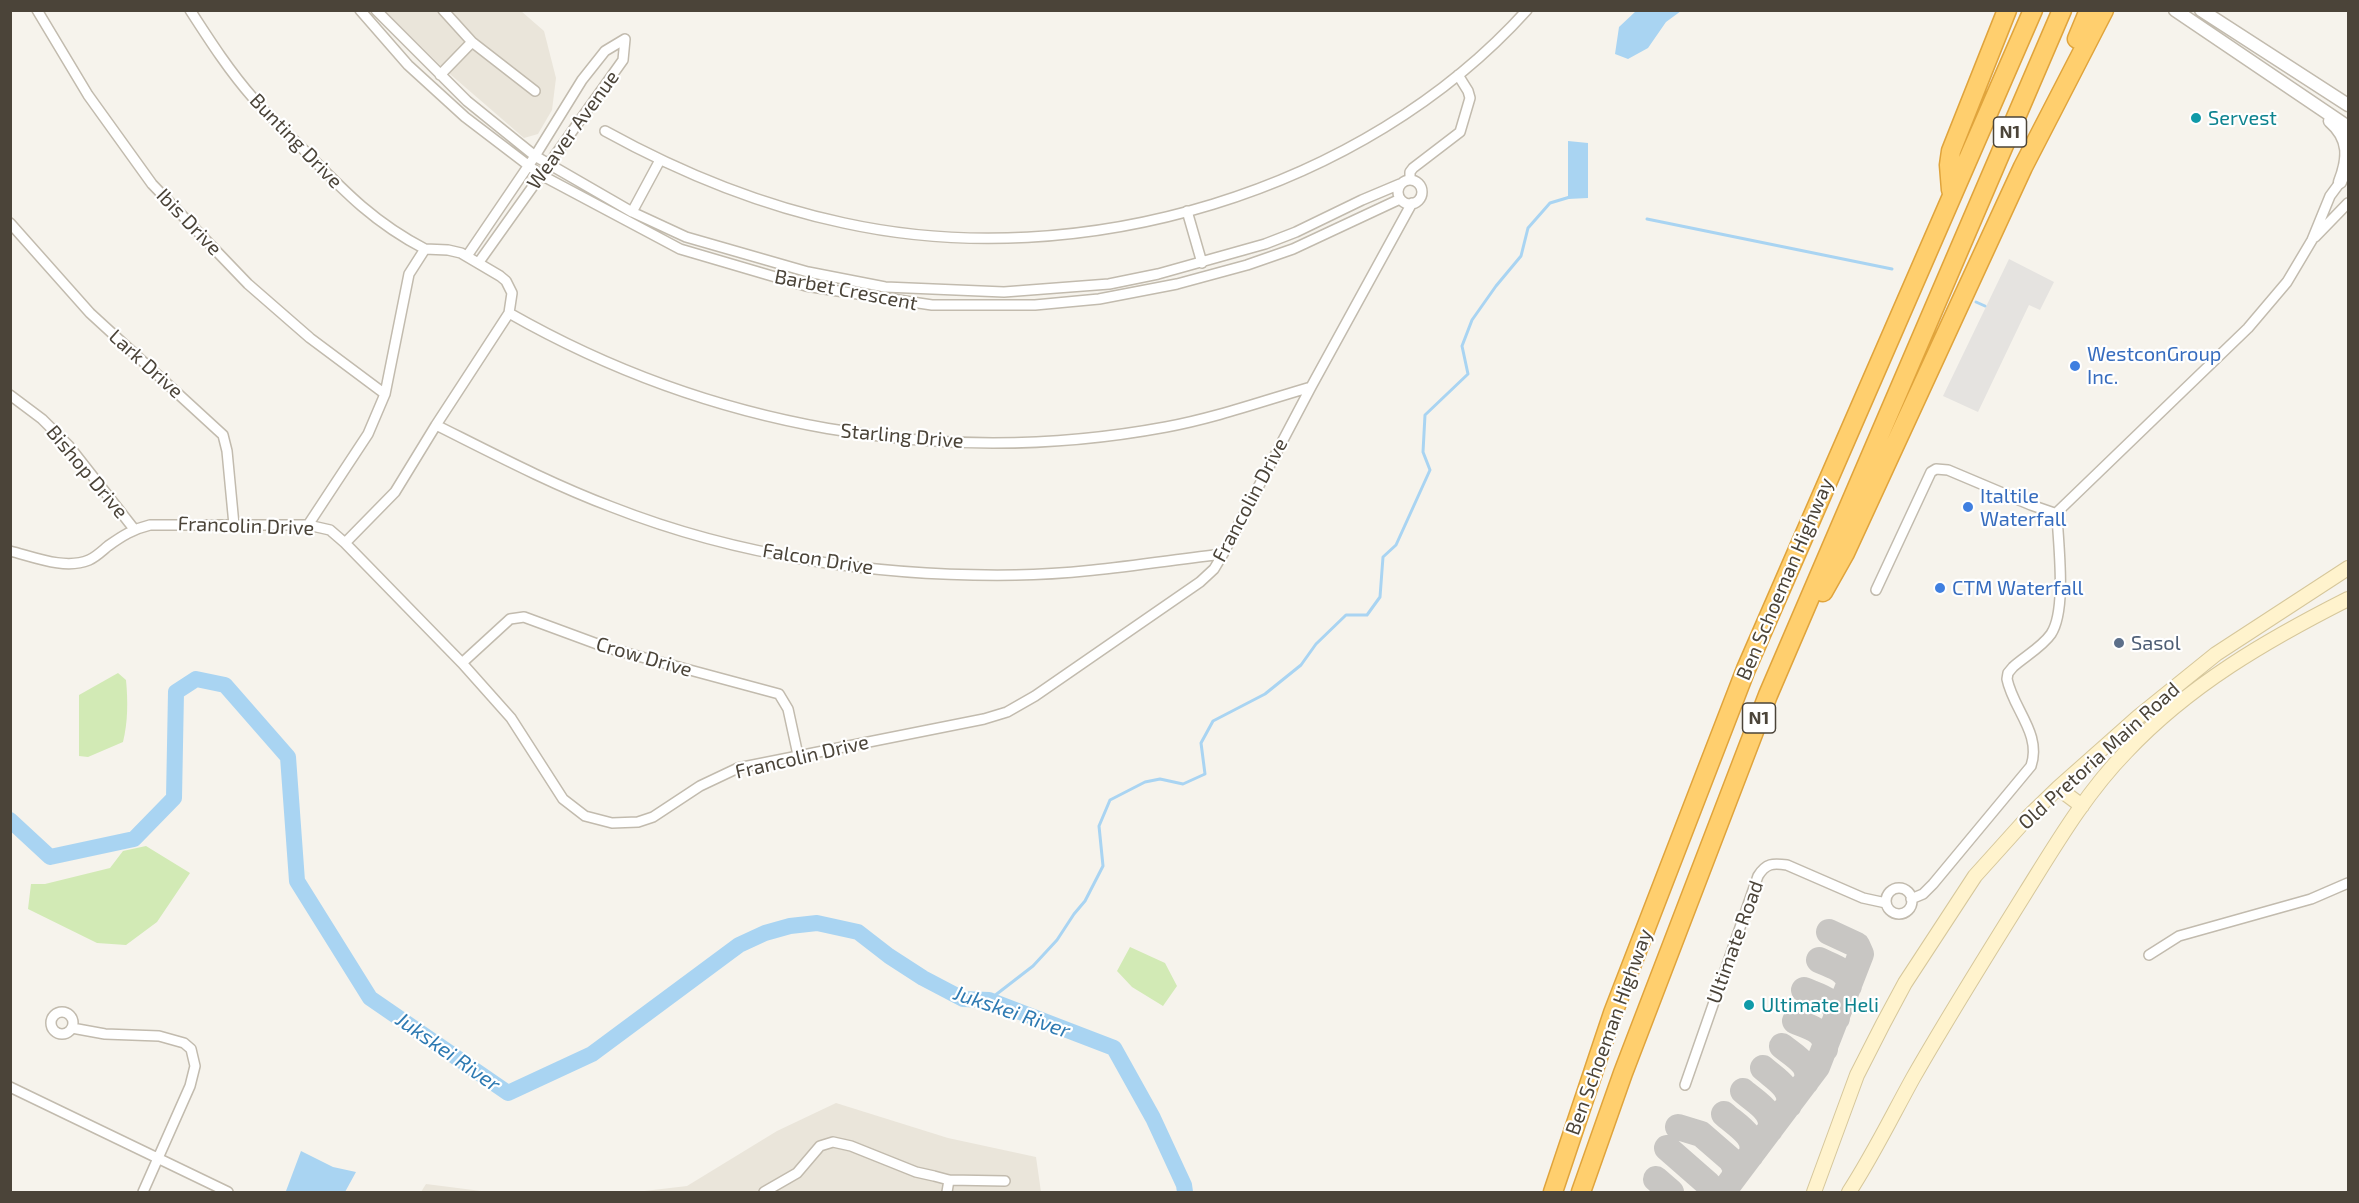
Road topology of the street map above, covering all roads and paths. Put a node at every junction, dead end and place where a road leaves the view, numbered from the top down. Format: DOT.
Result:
graph roads {
  1 [pos="36,10"];
  2 [pos="190,10"];
  3 [pos="360,10"];
  4 [pos="376,10"];
  5 [pos="443,10"];
  6 [pos="1527,10"];
  7 [pos="2007,10"];
  8 [pos="2033,10"];
  9 [pos="2062,10"];
  10 [pos="2089,10"];
  11 [pos="2104,10"];
  12 [pos="2175,10"];
  13 [pos="2201,10"];
  14 [pos="400,37"];
  15 [pos="472,42"];
  16 [pos="392,47"];
  17 [pos="2258,67"];
  18 [pos="440,75"];
  19 [pos="1458,75"];
  20 [pos="535,91"];
  21 [pos="2347,103"];
  22 [pos="2349,127"];
  23 [pos="605,131"];
  24 [pos="536,156"];
  25 [pos="660,160"];
  26 [pos="549,164"];
  27 [pos="528,166"];
  28 [pos="2022,167"];
  29 [pos="2349,170"];
  30 [pos="541,175"];
  31 [pos="1410,180"];
  32 [pos="2340,182"];
  33 [pos="1400,184"];
  34 [pos="1951,195"];
  35 [pos="1400,199"];
  36 [pos="1412,203"];
  37 [pos="2349,203"];
  38 [pos="1187,211"];
  39 [pos="632,212"];
  40 [pos="10,223"];
  41 [pos="686,237"];
  42 [pos="2312,240"];
  43 [pos="425,249"];
  44 [pos="680,249"];
  45 [pos="467,256"];
  46 [pos="478,262"];
  47 [pos="1202,263"];
  48 [pos="1173,270"];
  49 [pos="808,272"];
  50 [pos="1177,284"];
  51 [pos="806,286"];
  52 [pos="936,291"];
  53 [pos="1035,291"];
  54 [pos="932,305"];
  55 [pos="1035,305"];
  56 [pos="509,313"];
  57 [pos="1311,387"];
  58 [pos="385,394"];
  59 [pos="10,395"];
  60 [pos="436,425"];
  61 [pos="2053,517"];
  62 [pos="234,525"];
  63 [pos="308,525"];
  64 [pos="134,529"];
  65 [pos="345,543"];
  66 [pos="10,551"];
  67 [pos="1223,554"];
  68 [pos="2349,568"];
  69 [pos="1876,590"];
  70 [pos="2349,599"];
  71 [pos="462,663"];
  72 [pos="1768,695"];
  73 [pos="798,755"];
  74 [pos="2058,788"];
  75 [pos="2082,806"];
  76 [pos="2349,883"];
  77 [pos="1911,899"];
  78 [pos="1886,903"];
  79 [pos="2149,955"];
  80 [pos="72,1028"];
  81 [pos="1685,1084"];
  82 [pos="10,1087"];
  83 [pos="159,1158"];
  84 [pos="950,1180"];
  85 [pos="1005,1181"];
  86 [pos="142,1192"];
  87 [pos="228,1192"];
  88 [pos="764,1192"];
  89 [pos="947,1192"];
  90 [pos="1553,1192"];
  91 [pos="1581,1192"];
  92 [pos="1814,1192"];
  93 [pos="1849,1192"];
  1 -- 58 [label="street, Ibis Drive"];
  2 -- 43 [label="street, Bunting Drive"];
  3 -- 16 [label="street, Barbet Crescent"];
  4 -- 14 [label="street, Barbet Crescent"];
  5 -- 15 [label="street"];
  6 -- 19 [label="street"];
  7 -- 34 [label="highway"];
  8 -- 34 [label="highway, Ben Schoeman Highway / N1"];
  9 -- 72 [label="highway, Ben Schoeman Highway / N1"];
  10 -- 28 [label="highway"];
  11 -- 28 [label="highway"];
  12 -- 17 [label="street"];
  13 -- 21 [label="street"];
  14 -- 16 [label="street"];
  14 -- 18 [label="street, Barbet Crescent"];
  15 -- 18 [label="street"];
  15 -- 20 [label="street"];
  16 -- 27 [label="street, Barbet Crescent"];
  17 -- 22 [label="street"];
  17 -- 32 [label="street"];
  18 -- 24 [label="street, Barbet Crescent"];
  19 -- 31 [label="street"];
  19 -- 38 [label="street"];
  23 -- 25 [label="street"];
  24 -- 26 [label="street, Barbet Crescent"];
  24 -- 26 [label="street, Weaver Avenue"];
  24 -- 27 [label="street, Weaver Avenue"];
  25 -- 38 [label="street"];
  25 -- 39 [label="street"];
  26 -- 30 [label="street, Weaver Avenue"];
  26 -- 39 [label="street, Barbet Crescent"];
  27 -- 30 [label="street, Barbet Crescent"];
  27 -- 45 [label="street, Weaver Avenue"];
  28 -- 72 [label="highway"];
  29 -- 32 [label="street"];
  30 -- 44 [label="street, Barbet Crescent"];
  30 -- 46 [label="street, Weaver Avenue"];
  31 -- 33 [label="street"];
  31 -- 36 [label="street"];
  32 -- 42 [label="street"];
  33 -- 35 [label="street"];
  33 -- 47 [label="street, Barbet Crescent"];
  34 -- 90 [label="highway, Ben Schoeman Highway / N1"];
  35 -- 36 [label="street"];
  35 -- 50 [label="street, Barbet Crescent"];
  36 -- 57 [label="street, Francolin Drive"];
  37 -- 42 [label="street"];
  38 -- 47 [label="street"];
  39 -- 41 [label="street, Barbet Crescent"];
  40 -- 62 [label="street, Lark Drive"];
  41 -- 44 [label="street"];
  41 -- 49 [label="street, Barbet Crescent"];
  42 -- 61 [label="street"];
  43 -- 45 [label="street"];
  43 -- 58 [label="street"];
  44 -- 51 [label="street, Barbet Crescent"];
  45 -- 46 [label="street"];
  46 -- 56 [label="street"];
  47 -- 48 [label="street, Barbet Crescent"];
  48 -- 50 [label="street"];
  48 -- 53 [label="street, Barbet Crescent"];
  49 -- 51 [label="street"];
  49 -- 52 [label="street, Barbet Crescent"];
  50 -- 55 [label="street, Barbet Crescent"];
  51 -- 54 [label="street, Barbet Crescent"];
  52 -- 53 [label="street, Barbet Crescent"];
  52 -- 54 [label="street"];
  53 -- 55 [label="street"];
  54 -- 55 [label="street, Barbet Crescent"];
  56 -- 57 [label="street, Starling Drive"];
  56 -- 60 [label="street"];
  57 -- 67 [label="street, Francolin Drive"];
  58 -- 63 [label="street"];
  59 -- 64 [label="street, Bishop Drive"];
  60 -- 65 [label="street"];
  60 -- 67 [label="street, Falcon Drive"];
  61 -- 69 [label="street"];
  61 -- 77 [label="street"];
  62 -- 63 [label="street, Francolin Drive"];
  62 -- 64 [label="street, Francolin Drive"];
  63 -- 65 [label="street, Francolin Drive"];
  64 -- 66 [label="street, Francolin Drive"];
  65 -- 71 [label="street, Francolin Drive"];
  67 -- 73 [label="street, Francolin Drive"];
  68 -- 74 [label="main road, Old Pretoria Main Road"];
  70 -- 75 [label="main road, Old Pretoria Main Road"];
  71 -- 73 [label="street, Crow Drive"];
  71 -- 73 [label="street, Francolin Drive"];
  72 -- 91 [label="highway, Ben Schoeman Highway / N1"];
  74 -- 75 [label="main road"];
  74 -- 92 [label="main road, Old Pretoria Main Road"];
  75 -- 93 [label="main road, Old Pretoria Main Road"];
  76 -- 79 [label="street"];
  77 -- 78 [label="street"];
  77 -- 78 [label="street"];
  78 -- 81 [label="street, Ultimate Road"];
  80 -- 83 [label="street"];
  82 -- 83 [label="street"];
  83 -- 86 [label="street"];
  83 -- 87 [label="street"];
  84 -- 85 [label="street"];
  84 -- 88 [label="street"];
  84 -- 89 [label="street"];
}
